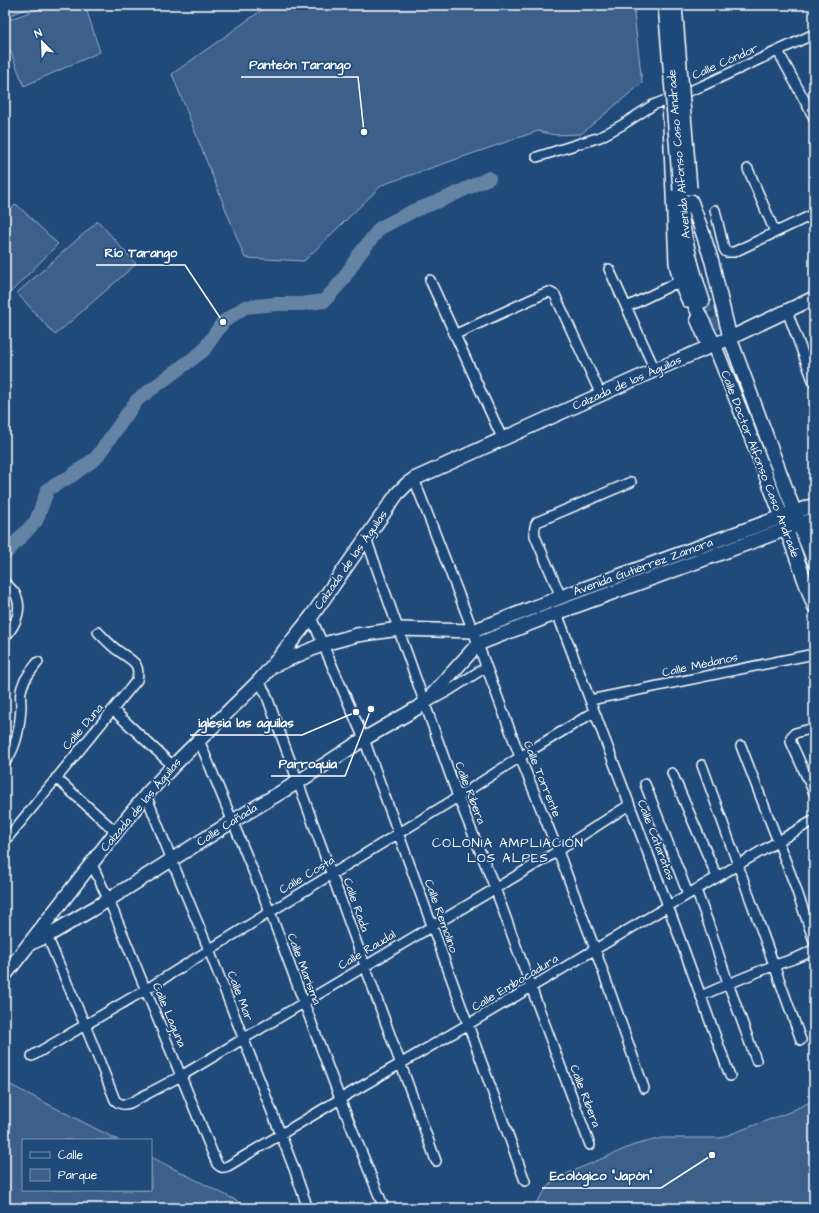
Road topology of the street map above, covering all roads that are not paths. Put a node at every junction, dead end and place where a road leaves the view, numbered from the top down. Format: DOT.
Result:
graph roads {
  1 [pos="665,5"];
  2 [pos="675,5"];
  3 [pos="814,34"];
  4 [pos="778,50"];
  5 [pos="667,100"];
  6 [pos="814,118"];
  7 [pos="537,157"];
  8 [pos="748,169"];
  9 [pos="685,189"];
  10 [pos="691,201"];
  11 [pos="715,210"];
  12 [pos="814,214"];
  13 [pos="682,219"];
  14 [pos="775,232"];
  15 [pos="609,269"];
  16 [pos="430,280"];
  17 [pos="678,282"];
  18 [pos="814,298"];
  19 [pos="627,307"];
  20 [pos="786,311"];
  21 [pos="454,335"];
  22 [pos="730,338"];
  23 [pos="710,346"];
  24 [pos="655,370"];
  25 [pos="814,384"];
  26 [pos="601,395"];
  27 [pos="503,440"];
  28 [pos="414,479"];
  29 [pos="631,482"];
  30 [pos="814,505"];
  31 [pos="797,518"];
  32 [pos="814,519"];
  33 [pos="784,523"];
  34 [pos="366,538"];
  35 [pos="814,561"];
  36 [pos="6,584"];
  37 [pos="594,586"];
  38 [pos="561,597"];
  39 [pos="599,599"];
  40 [pos="814,606"];
  41 [pos="557,613"];
  42 [pos="311,617"];
  43 [pos="399,629"];
  44 [pos="473,631"];
  45 [pos="98,632"];
  46 [pos="5,637"];
  47 [pos="324,644"];
  48 [pos="478,644"];
  49 [pos="814,654"];
  50 [pos="38,662"];
  51 [pos="273,665"];
  52 [pos="486,667"];
  53 [pos="259,681"];
  54 [pos="590,700"];
  55 [pos="424,704"];
  56 [pos="113,710"];
  57 [pos="594,712"];
  58 [pos="814,728"];
  59 [pos="364,739"];
  60 [pos="199,740"];
  61 [pos="741,746"];
  62 [pos="520,757"];
  63 [pos="5,762"];
  64 [pos="173,766"];
  65 [pos="702,766"];
  66 [pos="672,773"];
  67 [pos="56,778"];
  68 [pos="298,782"];
  69 [pos="645,784"];
  70 [pos="814,793"];
  71 [pos="146,796"];
  72 [pos="458,797"];
  73 [pos="630,806"];
  74 [pos="814,820"];
  75 [pos="233,821"];
  76 [pos="116,832"];
  77 [pos="398,833"];
  78 [pos="5,841"];
  79 [pos="777,841"];
  80 [pos="558,850"];
  81 [pos="172,860"];
  82 [pos="92,864"];
  83 [pos="738,865"];
  84 [pos="332,874"];
  85 [pos="717,877"];
  86 [pos="495,888"];
  87 [pos="692,892"];
  88 [pos="108,900"];
  89 [pos="668,906"];
  90 [pos="270,912"];
  91 [pos="432,926"];
  92 [pos="47,936"];
  93 [pos="814,941"];
  94 [pos="30,943"];
  95 [pos="814,948"];
  96 [pos="209,950"];
  97 [pos="595,950"];
  98 [pos="775,965"];
  99 [pos="364,966"];
  100 [pos="5,975"];
  101 [pos="728,984"];
  102 [pos="531,987"];
  103 [pos="145,990"];
  104 [pos="701,996"];
  105 [pos="304,1002"];
  106 [pos="85,1025"];
  107 [pos="467,1025"];
  108 [pos="243,1038"];
  109 [pos="801,1040"];
  110 [pos="32,1056"];
  111 [pos="756,1060"];
  112 [pos="401,1064"];
  113 [pos="181,1076"];
  114 [pos="730,1076"];
  115 [pos="644,1088"];
  116 [pos="340,1099"];
  117 [pos="280,1135"];
  118 [pos="590,1144"];
  119 [pos="436,1161"];
  120 [pos="228,1166"];
  121 [pos="525,1181"];
  122 [pos="307,1206"];
  123 [pos="384,1208"];
  1 -- 9 [label="street, Avenida Alfonso Caso Andrade, bridge"];
  2 -- 9 [label="street, Avenida Alfonso Caso Andrade, bridge"];
  3 -- 4 [label="street, Calle Cóndor"];
  4 -- 5 [label="street, Calle Cóndor"];
  4 -- 6 [label="street"];
  5 -- 7 [label="street, Calle Cóndor"];
  5 -- 17 [label="street, Avenida Alfonso Caso Andrade"];
  8 -- 14 [label="street"];
  9 -- 10 [label="street, Avenida Alfonso Caso Andrade"];
  9 -- 13 [label="street, Avenida Alfonso Caso Andrade"];
  10 -- 13 [label="street, Avenida Alfonso Caso Andrade"];
  10 -- 22 [label="street, Calle Doctor Alfonso Caso Andrade"];
  11 -- 14 [label="street"];
  12 -- 14 [label="street"];
  13 -- 23 [label="street, Calle Doctor Alfonso Caso Andrade"];
  15 -- 19 [label="street"];
  16 -- 21 [label="street"];
  17 -- 19 [label="street"];
  17 -- 23 [label="street, Avenida Alfonso Caso Andrade"];
  18 -- 20 [label="street, Calzada de las Águilas"];
  19 -- 24 [label="street"];
  20 -- 22 [label="street, Calzada de las Águilas"];
  20 -- 25 [label="street"];
  21 -- 26 [label="street"];
  21 -- 27 [label="street"];
  22 -- 23 [label="street, Calzada de las Águilas"];
  22 -- 31 [label="street, Calle Doctor Alfonso Caso Andrade"];
  23 -- 24 [label="street, Calzada de las Águilas"];
  23 -- 33 [label="street, Calle Doctor Alfonso Caso Andrade"];
  24 -- 26 [label="street, Calzada de las Águilas"];
  26 -- 27 [label="street, Calzada de las Águilas"];
  27 -- 28 [label="street, Calzada de las Águilas"];
  28 -- 34 [label="street, Calzada de las Águilas"];
  28 -- 44 [label="street, Calle Torrente"];
  29 -- 38 [label="street"];
  30 -- 31 [label="street, Avenida Gutiérrez Zamora"];
  31 -- 32 [label="street, Avenida Gutiérrez Zamora"];
  31 -- 33 [label="street, Avenida Gutiérrez Zamora"];
  31 -- 35 [label="street, Calle Doctor Alfonso Caso Andrade"];
  33 -- 37 [label="street, Avenida Gutiérrez Zamora"];
  33 -- 39 [label="street, Avenida Gutiérrez Zamora"];
  33 -- 40 [label="street, Calle Doctor Alfonso Caso Andrade"];
  34 -- 42 [label="street, Calzada de las Águilas"];
  34 -- 43 [label="street, Calle Ribera"];
  36 -- 46 [label="street"];
  37 -- 38 [label="street, Avenida Gutiérrez Zamora"];
  37 -- 39 [label="street"];
  38 -- 44 [label="street, Avenida Gutiérrez Zamora"];
  39 -- 41 [label="street, Avenida Gutiérrez Zamora"];
  41 -- 48 [label="street, Avenida Gutiérrez Zamora"];
  41 -- 54 [label="street, Calle Cataratas"];
  42 -- 47 [label="street, Calle Remolino"];
  42 -- 51 [label="street, Calzada de las Águilas"];
  43 -- 44 [label="street"];
  43 -- 47 [label="street"];
  43 -- 55 [label="street, Calle Ribera"];
  44 -- 48 [label="street, Calle Torrente"];
  45 -- 56 [label="street, Calle Duna"];
  47 -- 51 [label="street"];
  47 -- 59 [label="street, Calle Remolino"];
  48 -- 52 [label="street, Calle Torrente"];
  48 -- 55 [label="street, Calle Cañada"];
  49 -- 54 [label="street, Calle Médanos"];
  50 -- 63 [label="street"];
  51 -- 53 [label="street, Calzada de las Águilas"];
  52 -- 55 [label="street, Calle Cañada"];
  52 -- 62 [label="street, Calle Torrente"];
  53 -- 60 [label="street, Calzada de las Águilas"];
  53 -- 68 [label="street, Calle Rada"];
  54 -- 57 [label="street, Calle Cataratas"];
  55 -- 59 [label="street, Calle Cañada"];
  55 -- 72 [label="street, Calle Ribera"];
  56 -- 64 [label="street"];
  56 -- 67 [label="street, Calle Duna"];
  57 -- 62 [label="street, Calle Costa"];
  57 -- 73 [label="street, Calle Cataratas"];
  58 -- 70 [label="street"];
  59 -- 68 [label="street, Calle Cañada"];
  59 -- 77 [label="street, Calle Remolino"];
  60 -- 64 [label="street, Calzada de las Águilas"];
  60 -- 75 [label="street, Calle Marisma"];
  61 -- 79 [label="street"];
  62 -- 72 [label="street, Calle Costa"];
  62 -- 80 [label="street, Calle Torrente"];
  64 -- 71 [label="street, Calzada de las Águilas"];
  65 -- 83 [label="street"];
  66 -- 85 [label="street"];
  67 -- 76 [label="street"];
  67 -- 78 [label="street, Calle Duna"];
  68 -- 75 [label="street, Calle Cañada"];
  68 -- 84 [label="street, Calle Rada"];
  69 -- 87 [label="street"];
  71 -- 76 [label="street, Calzada de las Águilas"];
  71 -- 81 [label="street, Calle Mar"];
  72 -- 77 [label="street, Calle Costa"];
  72 -- 86 [label="street, Calle Ribera"];
  73 -- 80 [label="street, Calle Raudal"];
  73 -- 89 [label="street, Calle Cataratas"];
  74 -- 79 [label="street, Calle Embocadura"];
  75 -- 81 [label="street, Calle Cañada"];
  75 -- 90 [label="street, Calle Marisma"];
  76 -- 82 [label="street, Calzada de las Águilas"];
  77 -- 84 [label="street, Calle Costa"];
  77 -- 91 [label="street, Calle Remolino"];
  79 -- 83 [label="street, Calle Embocadura"];
  79 -- 93 [label="street"];
  80 -- 86 [label="street, Calle Raudal"];
  80 -- 97 [label="street, Calle Torrente"];
  81 -- 88 [label="street, Calle Cañada"];
  81 -- 96 [label="street, Calle Mar"];
  82 -- 88 [label="street, Calle Laguna"];
  82 -- 94 [label="street, Calzada de las Águilas"];
  83 -- 85 [label="street, Calle Embocadura"];
  83 -- 98 [label="street"];
  84 -- 90 [label="street, Calle Costa"];
  84 -- 99 [label="street, Calle Rada"];
  85 -- 87 [label="street, Calle Embocadura"];
  86 -- 91 [label="street, Calle Raudal"];
  86 -- 102 [label="street, Calle Ribera"];
  87 -- 89 [label="street, Calle Embocadura"];
  87 -- 101 [label="street"];
  88 -- 92 [label="street, Calle Cañada"];
  88 -- 103 [label="street, Calle Laguna"];
  89 -- 97 [label="street, Calle Embocadura"];
  89 -- 104 [label="street, Calle Cataratas"];
  90 -- 96 [label="street, Calle Costa"];
  90 -- 105 [label="street, Calle Marisma"];
  91 -- 99 [label="street, Calle Raudal"];
  91 -- 107 [label="street, Calle Remolino"];
  92 -- 94 [label="street, Calle Cañada"];
  92 -- 106 [label="street"];
  94 -- 100 [label="street, Calzada de las Águilas"];
  95 -- 98 [label="street"];
  96 -- 103 [label="street, Calle Costa"];
  96 -- 108 [label="street, Calle Mar"];
  97 -- 102 [label="street, Calle Embocadura"];
  97 -- 115 [label="street, Calle Torrente"];
  98 -- 101 [label="street"];
  98 -- 109 [label="street"];
  99 -- 105 [label="street, Calle Raudal"];
  99 -- 112 [label="street, Calle Rada"];
  101 -- 104 [label="street"];
  101 -- 111 [label="street"];
  102 -- 107 [label="street, Calle Embocadura"];
  102 -- 118 [label="street, Calle Ribera"];
  103 -- 106 [label="street, Calle Costa"];
  103 -- 113 [label="street, Calle Laguna"];
  104 -- 114 [label="street, Calle Cataratas"];
  105 -- 108 [label="street, Calle Raudal"];
  105 -- 116 [label="street, Calle Marisma"];
  106 -- 110 [label="street, Calle Costa"];
  106 -- 113 [label="street, Calle Raudal"];
  107 -- 112 [label="street, Calle Embocadura"];
  107 -- 121 [label="street, Calle Remolino"];
  108 -- 113 [label="street, Calle Raudal"];
  108 -- 117 [label="street, Calle Mar"];
  112 -- 116 [label="street, Calle Embocadura"];
  112 -- 119 [label="street, Calle Rada"];
  113 -- 120 [label="street, Calle Laguna"];
  116 -- 117 [label="street, Calle Embocadura"];
  116 -- 123 [label="street, Calle Marisma"];
  117 -- 120 [label="street, Calle Embocadura"];
  117 -- 122 [label="street, Calle Mar"];
}
